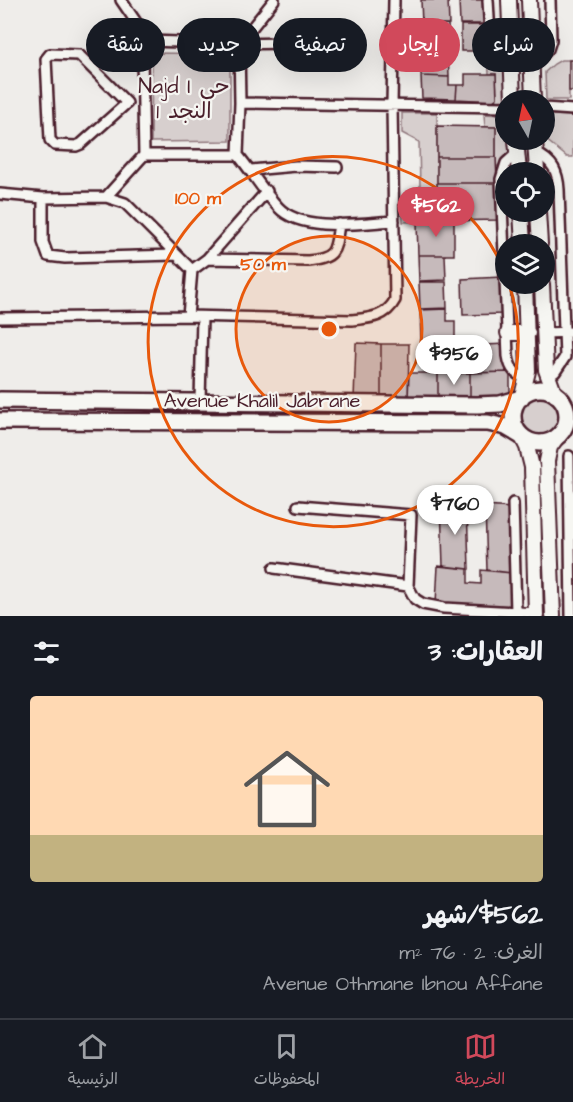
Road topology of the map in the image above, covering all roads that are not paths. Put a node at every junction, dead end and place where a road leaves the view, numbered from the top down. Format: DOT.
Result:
graph roads {
  1 [pos="121,0"];
  2 [pos="394,0"];
  3 [pos="488,0"];
  4 [pos="508,0"];
  5 [pos="529,0"];
  6 [pos="550,0"];
  7 [pos="268,2"];
  8 [pos="134,18"];
  9 [pos="257,18"];
  10 [pos="489,18"];
  11 [pos="509,18"];
  12 [pos="530,18"];
  13 [pos="550,18"];
  14 [pos="142,72"];
  15 [pos="239,72"];
  16 [pos="511,72"];
  17 [pos="532,72"];
  18 [pos="512,90"];
  19 [pos="533,90"];
  20 [pos="142,100"];
  21 [pos="127,103"];
  22 [pos="240,103"];
  23 [pos="392,105"];
  24 [pos="495,107"];
  25 [pos="555,109"];
  26 [pos="573,110"];
  27 [pos="515,150"];
  28 [pos="539,150"];
  29 [pos="144,155"];
  30 [pos="238,155"];
  31 [pos="337,167"];
  32 [pos="250,170"];
  33 [pos="267,191"];
  34 [pos="0,194"];
  35 [pos="106,197"];
  36 [pos="43,198"];
  37 [pos="394,221"];
  38 [pos="339,224"];
  39 [pos="175,255"];
  40 [pos="207,259"];
  41 [pos="192,270"];
  42 [pos="526,294"];
  43 [pos="542,294"];
  44 [pos="188,316"];
  45 [pos="202,317"];
  46 [pos="0,318"];
  47 [pos="508,333"];
  48 [pos="528,333"];
  49 [pos="544,333"];
  50 [pos="569,333"];
  51 [pos="548,376"];
  52 [pos="528,380"];
  53 [pos="522,397"];
  54 [pos="562,398"];
  55 [pos="0,400"];
  56 [pos="200,401"];
  57 [pos="0,421"];
  58 [pos="564,433"];
  59 [pos="522,436"];
  60 [pos="569,456"];
  61 [pos="513,503"];
  62 [pos="298,506"];
  63 [pos="274,568"];
  64 [pos="408,586"];
  65 [pos="516,612"];
  66 [pos="536,615"];
  67 [pos="553,615"];
  68 [pos="571,615"];
  1 -- 8 [label="street"];
  2 -- 23 [label="street"];
  3 -- 10 [label="street"];
  4 -- 11 [label="main road"];
  5 -- 12 [label="main road"];
  6 -- 13 [label="street"];
  7 -- 9 [label="street"];
  14 -- 20 [label="street"];
  15 -- 22 [label="street"];
  16 -- 18 [label="main road"];
  17 -- 19 [label="main road"];
  20 -- 21 [label="street"];
  20 -- 29 [label="street"];
  21 -- 21 [label="street"];
  22 -- 23 [label="street"];
  22 -- 30 [label="street"];
  23 -- 24 [label="street"];
  23 -- 37 [label="street"];
  25 -- 26 [label="street"];
  27 -- 47 [label="street"];
  28 -- 50 [label="street"];
  29 -- 30 [label="street"];
  29 -- 35 [label="street"];
  30 -- 32 [label="street"];
  31 -- 32 [label="street"];
  32 -- 33 [label="street"];
  33 -- 38 [label="street"];
  33 -- 40 [label="street"];
  34 -- 36 [label="street"];
  35 -- 36 [label="street"];
  35 -- 39 [label="street"];
  36 -- 39 [label="street"];
  37 -- 38 [label="street"];
  37 -- 45 [label="street"];
  38 -- 40 [label="street"];
  39 -- 41 [label="street"];
  40 -- 41 [label="street"];
  41 -- 44 [label="street"];
  42 -- 48 [label="main road"];
  43 -- 49 [label="main road"];
  44 -- 45 [label="street"];
  44 -- 46 [label="street"];
  45 -- 56 [label="street"];
  47 -- 48 [label="main road"];
  47 -- 52 [label="street"];
  48 -- 52 [label="main road"];
  49 -- 50 [label="street"];
  49 -- 51 [label="main road"];
  50 -- 51 [label="street"];
  51 -- 54 [label="main road"];
  52 -- 53 [label="main road"];
  53 -- 54 [label="main road"];
  53 -- 56 [label="main road, Avenue Khalil Jabrane"];
  53 -- 59 [label="main road"];
  54 -- 58 [label="main road"];
  55 -- 56 [label="main road, Avenue Khalil Jabrane"];
  57 -- 59 [label="main road, Avenue Khalil Jabrane"];
  58 -- 59 [label="main road"];
  58 -- 67 [label="main road"];
  59 -- 66 [label="main road"];
  60 -- 68 [label="street"];
  61 -- 65 [label="street"];
  62 -- 64 [label="street"];
  63 -- 64 [label="street"];
  64 -- 65 [label="street"];
  65 -- 66 [label="street"];
  67 -- 68 [label="street"];
}
